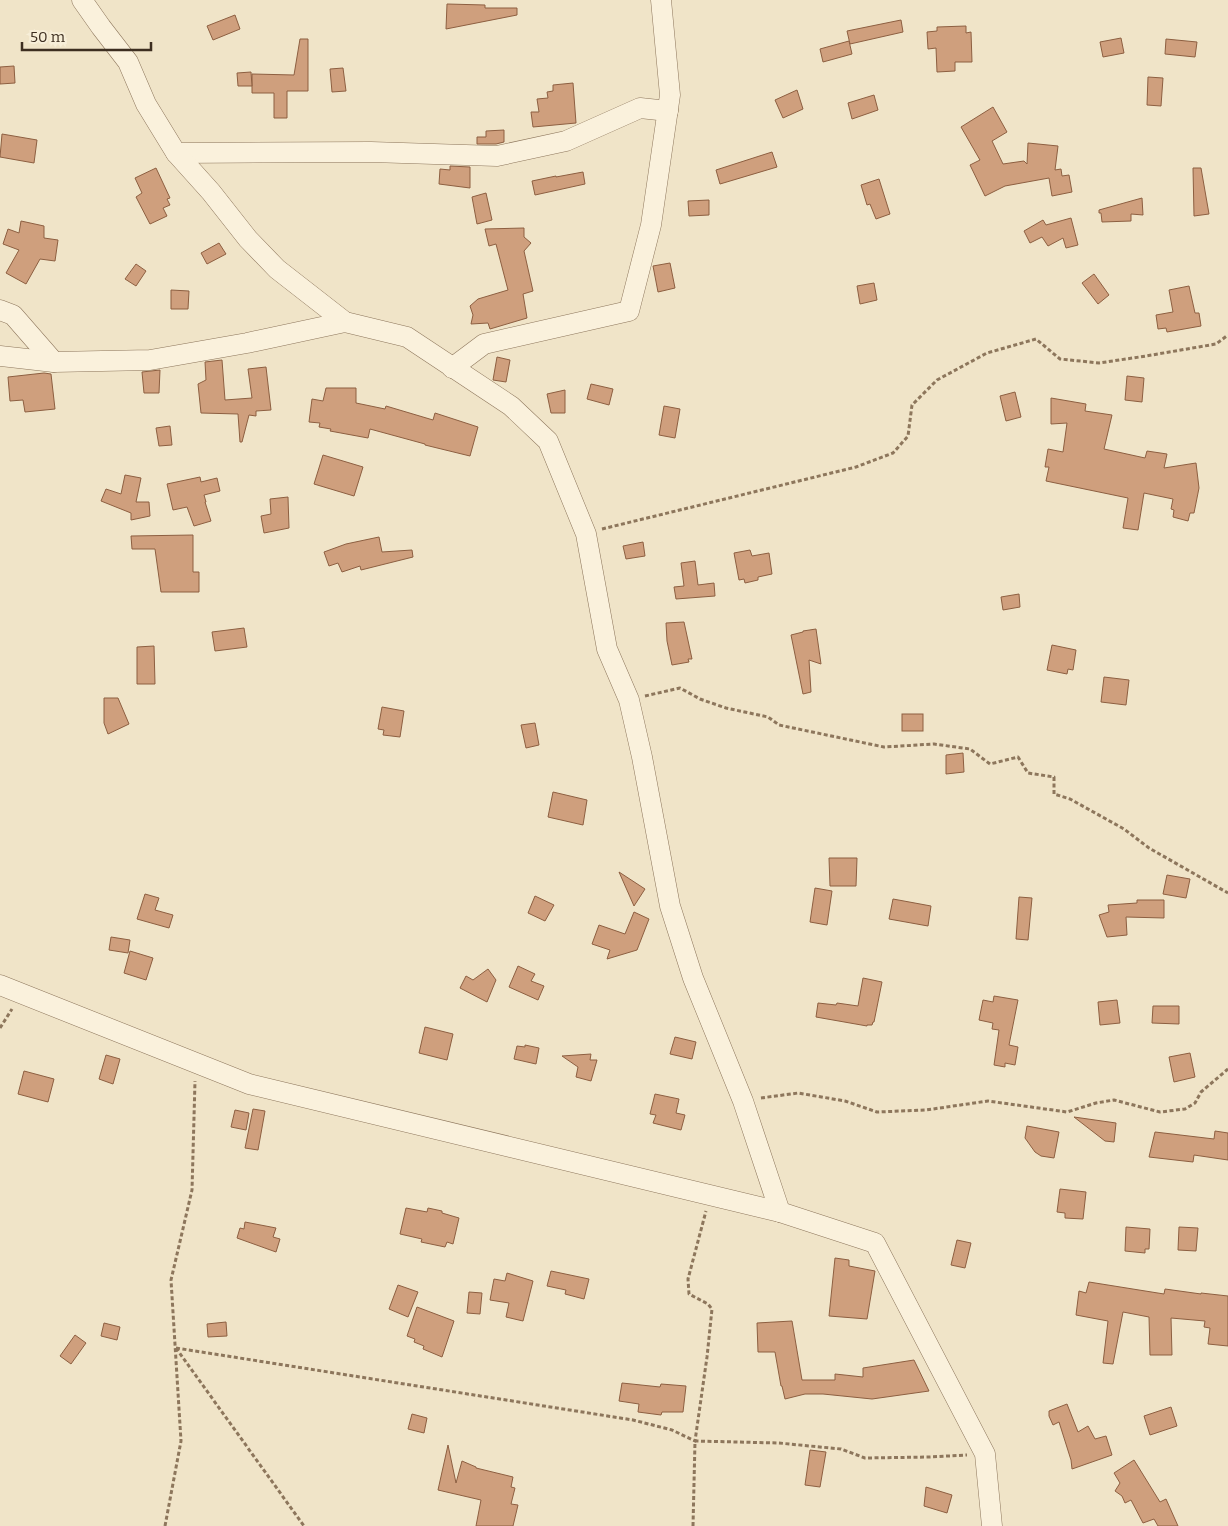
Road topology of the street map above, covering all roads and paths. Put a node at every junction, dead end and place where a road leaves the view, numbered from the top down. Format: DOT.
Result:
graph roads {
  1 [pos="82,0"];
  2 [pos="661,0"];
  3 [pos="668,111"];
  4 [pos="176,153"];
  5 [pos="0,310"];
  6 [pos="345,322"];
  7 [pos="1228,335"];
  8 [pos="0,356"];
  9 [pos="54,362"];
  10 [pos="452,368"];
  11 [pos="586,534"];
  12 [pos="629,700"];
  13 [pos="1228,893"];
  14 [pos="0,985"];
  15 [pos="195,1063"];
  16 [pos="1228,1069"];
  17 [pos="743,1100"];
  18 [pos="710,1196"];
  19 [pos="780,1212"];
  20 [pos="176,1348"];
  21 [pos="694,1441"];
  22 [pos="985,1454"];
  23 [pos="165,1526"];
  24 [pos="304,1526"];
  25 [pos="693,1526"];
  26 [pos="992,1526"];
  1 -- 4 [label="street"];
  2 -- 3 [label="street"];
  3 -- 4 [label="street"];
  3 -- 10 [label="street"];
  4 -- 6 [label="street"];
  5 -- 9 [label="street"];
  6 -- 9 [label="street"];
  6 -- 10 [label="street"];
  7 -- 11 [label="path"];
  8 -- 9 [label="street"];
  10 -- 11 [label="street"];
  11 -- 12 [label="street"];
  12 -- 13 [label="path"];
  12 -- 17 [label="street"];
  14 -- 15 [label="street"];
  15 -- 18 [label="street"];
  15 -- 20 [label="path"];
  16 -- 17 [label="path"];
  17 -- 19 [label="street"];
  18 -- 19 [label="street"];
  18 -- 21 [label="path"];
  19 -- 22 [label="street"];
  20 -- 21 [label="path"];
  20 -- 23 [label="path"];
  20 -- 24 [label="path"];
  21 -- 22 [label="path"];
  21 -- 25 [label="path"];
  22 -- 26 [label="street"];
}
